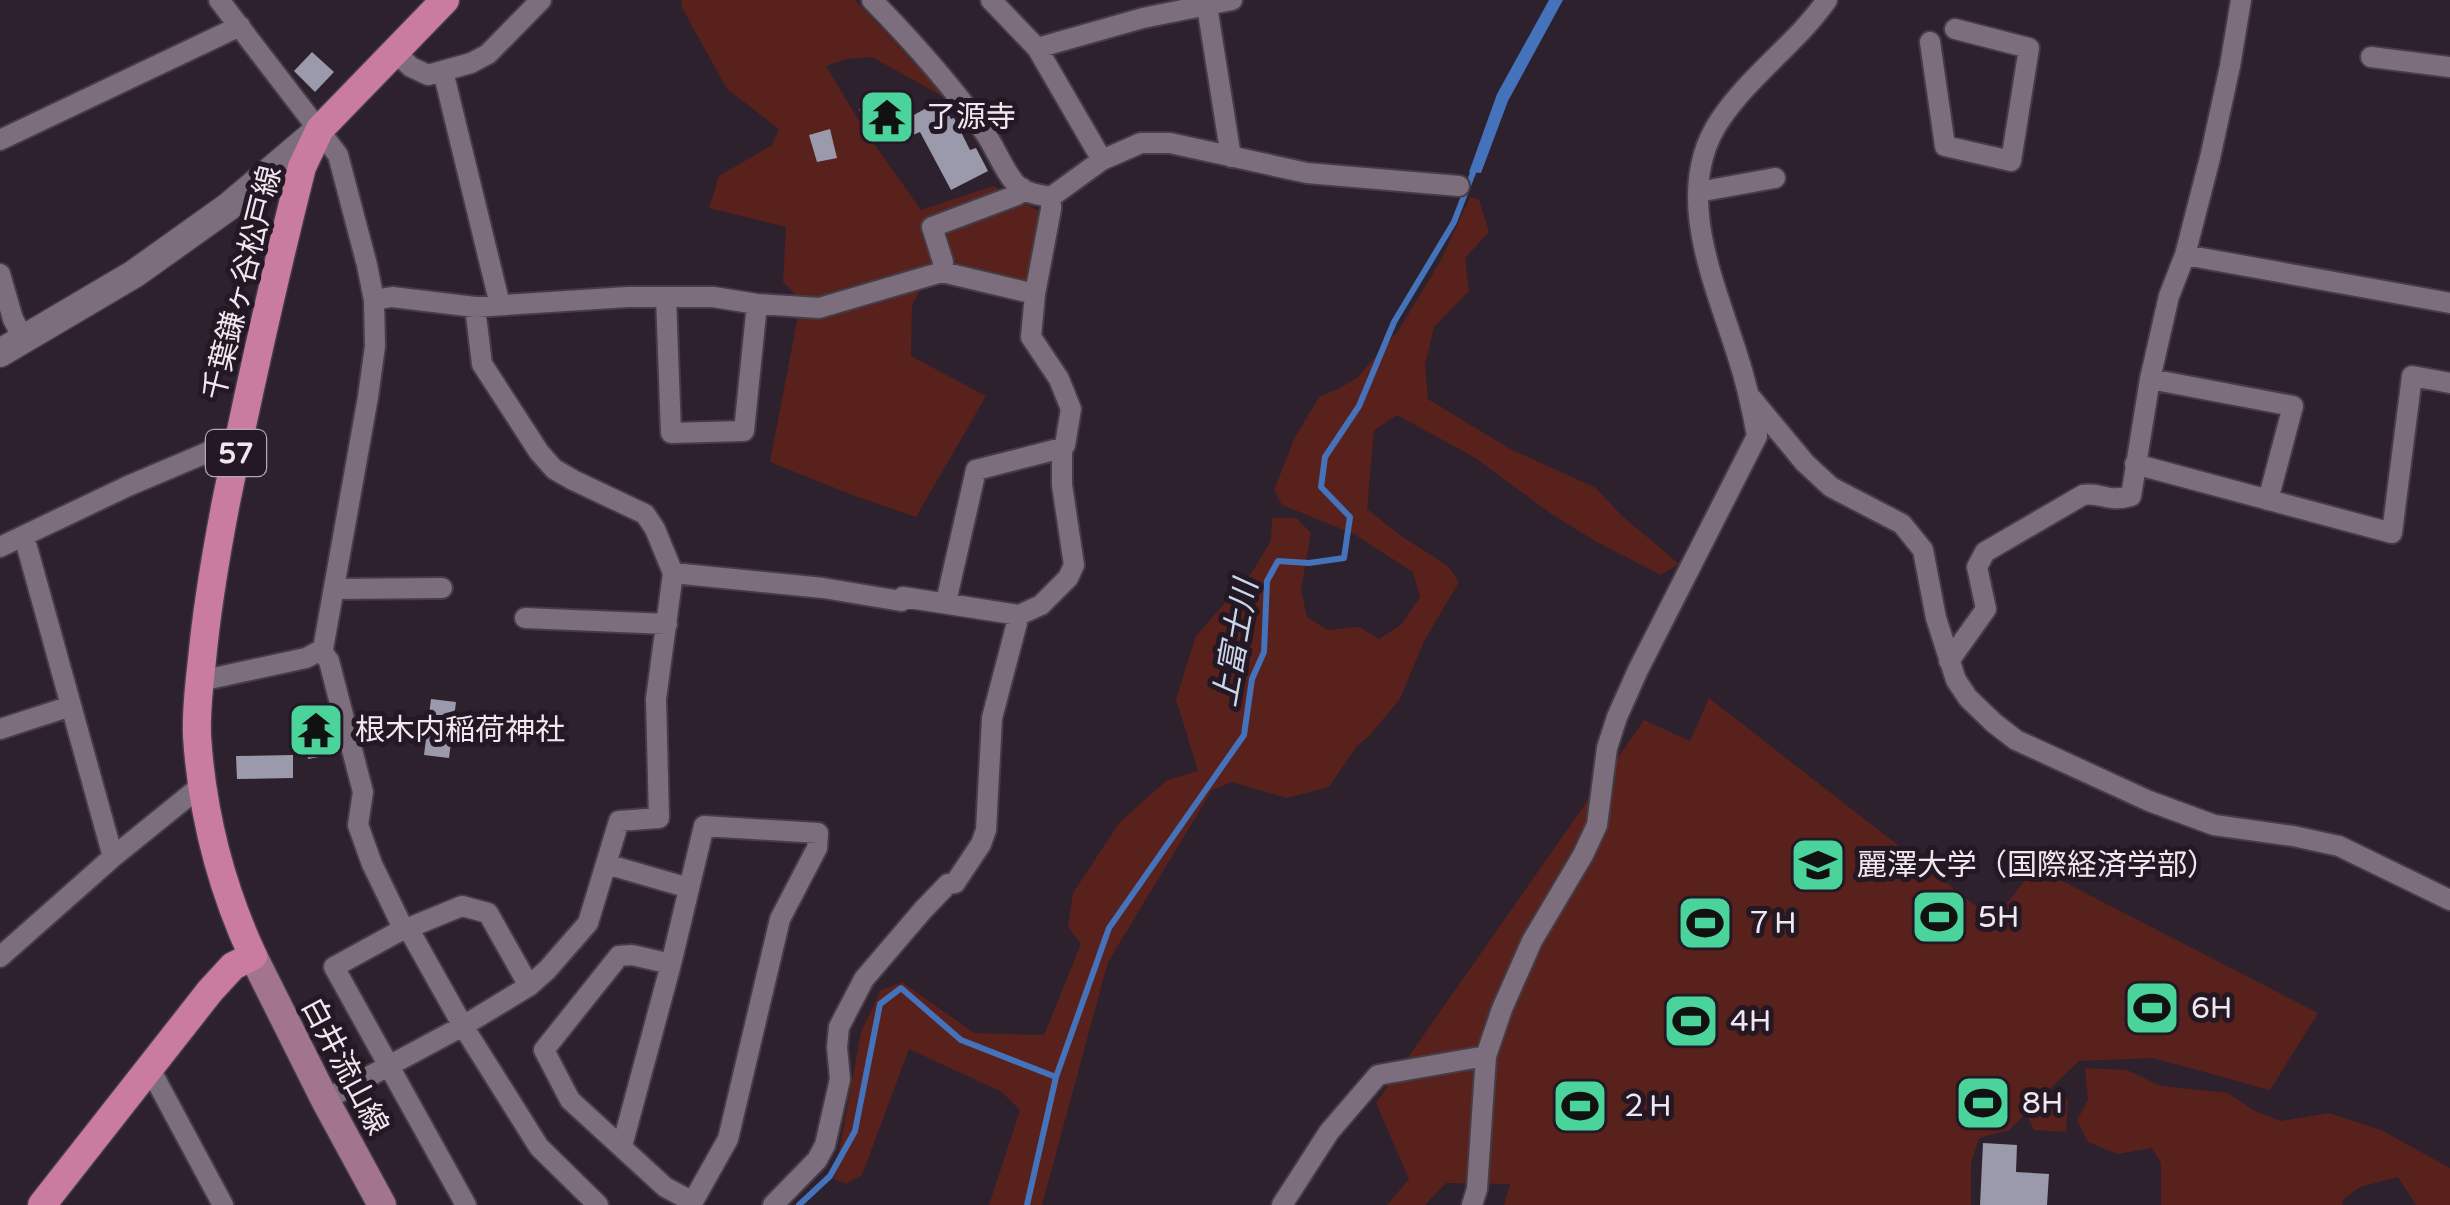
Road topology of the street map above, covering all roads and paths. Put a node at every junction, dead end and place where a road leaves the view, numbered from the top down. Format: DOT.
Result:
graph roads {
  1 [pos="218,0"];
  2 [pos="445,0"];
  3 [pos="541,0"];
  4 [pos="872,0"];
  5 [pos="992,0"];
  6 [pos="1827,0"];
  7 [pos="2241,0"];
  8 [pos="1219,2"];
  9 [pos="240,26"];
  10 [pos="1955,29"];
  11 [pos="1930,42"];
  12 [pos="1037,48"];
  13 [pos="396,53"];
  14 [pos="2371,57"];
  15 [pos="2450,68"];
  16 [pos="443,71"];
  17 [pos="320,129"];
  18 [pos="0,140"];
  19 [pos="1231,157"];
  20 [pos="1102,160"];
  21 [pos="1775,178"];
  22 [pos="1460,186"];
  23 [pos="1022,188"];
  24 [pos="1698,192"];
  25 [pos="1050,197"];
  26 [pos="2185,256"];
  27 [pos="942,272"];
  28 [pos="0,274"];
  29 [pos="1035,294"];
  30 [pos="666,297"];
  31 [pos="374,300"];
  32 [pos="2450,303"];
  33 [pos="757,304"];
  34 [pos="500,305"];
  35 [pos="474,307"];
  36 [pos="12,347"];
  37 [pos="2150,379"];
  38 [pos="2450,382"];
  39 [pos="1750,396"];
  40 [pos="239,438"];
  41 [pos="1062,448"];
  42 [pos="2135,464"];
  43 [pos="2268,500"];
  44 [pos="24,536"];
  45 [pos="0,547"];
  46 [pos="673,573"];
  47 [pos="442,588"];
  48 [pos="334,590"];
  49 [pos="946,602"];
  50 [pos="1019,616"];
  51 [pos="525,618"];
  52 [pos="667,624"];
  53 [pos="321,650"];
  54 [pos="1949,661"];
  55 [pos="200,681"];
  56 [pos="71,706"];
  57 [pos="0,729"];
  58 [pos="202,784"];
  59 [pos="113,857"];
  60 [pos="606,864"];
  61 [pos="689,888"];
  62 [pos="2450,900"];
  63 [pos="406,929"];
  64 [pos="252,956"];
  65 [pos="0,957"];
  66 [pos="671,964"];
  67 [pos="529,986"];
  68 [pos="463,1026"];
  69 [pos="1486,1056"];
  70 [pos="389,1066"];
  71 [pos="150,1069"];
  72 [pos="325,1100"];
  73 [pos="622,1146"];
  74 [pos="692,1204"];
  75 [pos="42,1205"];
  76 [pos="223,1205"];
  77 [pos="382,1205"];
  78 [pos="466,1205"];
  79 [pos="598,1205"];
  80 [pos="772,1205"];
  81 [pos="1282,1205"];
  82 [pos="1472,1205"];
  1 -- 9 [label="street"];
  2 -- 13 [label="main road, 千葉鎌ヶ谷松戸線 / 57"];
  3 -- 16 [label="street"];
  4 -- 23 [label="street"];
  5 -- 12 [label="street"];
  6 -- 24 [label="street"];
  7 -- 26 [label="street"];
  8 -- 12 [label="street"];
  8 -- 19 [label="street"];
  9 -- 17 [label="street"];
  9 -- 18 [label="street"];
  10 -- 11 [label="street"];
  12 -- 20 [label="street"];
  13 -- 16 [label="street"];
  13 -- 17 [label="main road, 千葉鎌ヶ谷松戸線 / 57"];
  14 -- 15 [label="street"];
  16 -- 34 [label="street"];
  17 -- 31 [label="street"];
  17 -- 36 [label="street"];
  17 -- 40 [label="main road, 千葉鎌ヶ谷松戸線 / 57"];
  19 -- 20 [label="street"];
  19 -- 22 [label="street"];
  20 -- 25 [label="street"];
  21 -- 24 [label="street"];
  23 -- 25 [label="street"];
  23 -- 27 [label="street"];
  24 -- 39 [label="street"];
  25 -- 29 [label="street"];
  26 -- 32 [label="street"];
  26 -- 37 [label="street"];
  27 -- 29 [label="street"];
  27 -- 33 [label="street"];
  28 -- 36 [label="street"];
  29 -- 41 [label="street"];
  30 -- 33 [label="street"];
  30 -- 33 [label="street"];
  30 -- 34 [label="street"];
  31 -- 35 [label="street"];
  31 -- 48 [label="street"];
  34 -- 35 [label="street"];
  35 -- 46 [label="street"];
  37 -- 42 [label="street"];
  37 -- 43 [label="street"];
  38 -- 43 [label="street"];
  39 -- 54 [label="street"];
  39 -- 69 [label="street"];
  40 -- 44 [label="street"];
  40 -- 55 [label="main road, 千葉鎌ヶ谷松戸線 / 57"];
  41 -- 49 [label="street"];
  41 -- 50 [label="street"];
  42 -- 43 [label="street"];
  42 -- 54 [label="street"];
  44 -- 45 [label="street"];
  44 -- 56 [label="street"];
  46 -- 49 [label="street"];
  46 -- 52 [label="street"];
  47 -- 48 [label="street"];
  48 -- 53 [label="street"];
  49 -- 50 [label="street"];
  50 -- 80 [label="street"];
  51 -- 52 [label="street"];
  52 -- 60 [label="street"];
  53 -- 55 [label="street"];
  53 -- 63 [label="street"];
  54 -- 62 [label="street"];
  55 -- 58 [label="main road, 千葉鎌ヶ谷松戸線 / 57"];
  56 -- 57 [label="street"];
  56 -- 59 [label="street"];
  58 -- 59 [label="street"];
  58 -- 64 [label="main road, 千葉鎌ヶ谷松戸線 / 57"];
  59 -- 65 [label="street"];
  60 -- 61 [label="street"];
  60 -- 67 [label="street"];
  61 -- 66 [label="street"];
  61 -- 74 [label="street"];
  63 -- 67 [label="street"];
  63 -- 68 [label="street"];
  63 -- 70 [label="street"];
  64 -- 71 [label="main road"];
  64 -- 72 [label="main road, 白井流山線"];
  66 -- 73 [label="street"];
  66 -- 73 [label="street"];
  67 -- 68 [label="street"];
  68 -- 70 [label="street"];
  68 -- 79 [label="street"];
  69 -- 81 [label="street"];
  69 -- 82 [label="street"];
  70 -- 72 [label="street"];
  70 -- 78 [label="street"];
  71 -- 75 [label="main road"];
  71 -- 76 [label="street"];
  72 -- 77 [label="main road, 白井流山線"];
  73 -- 74 [label="street"];
}
